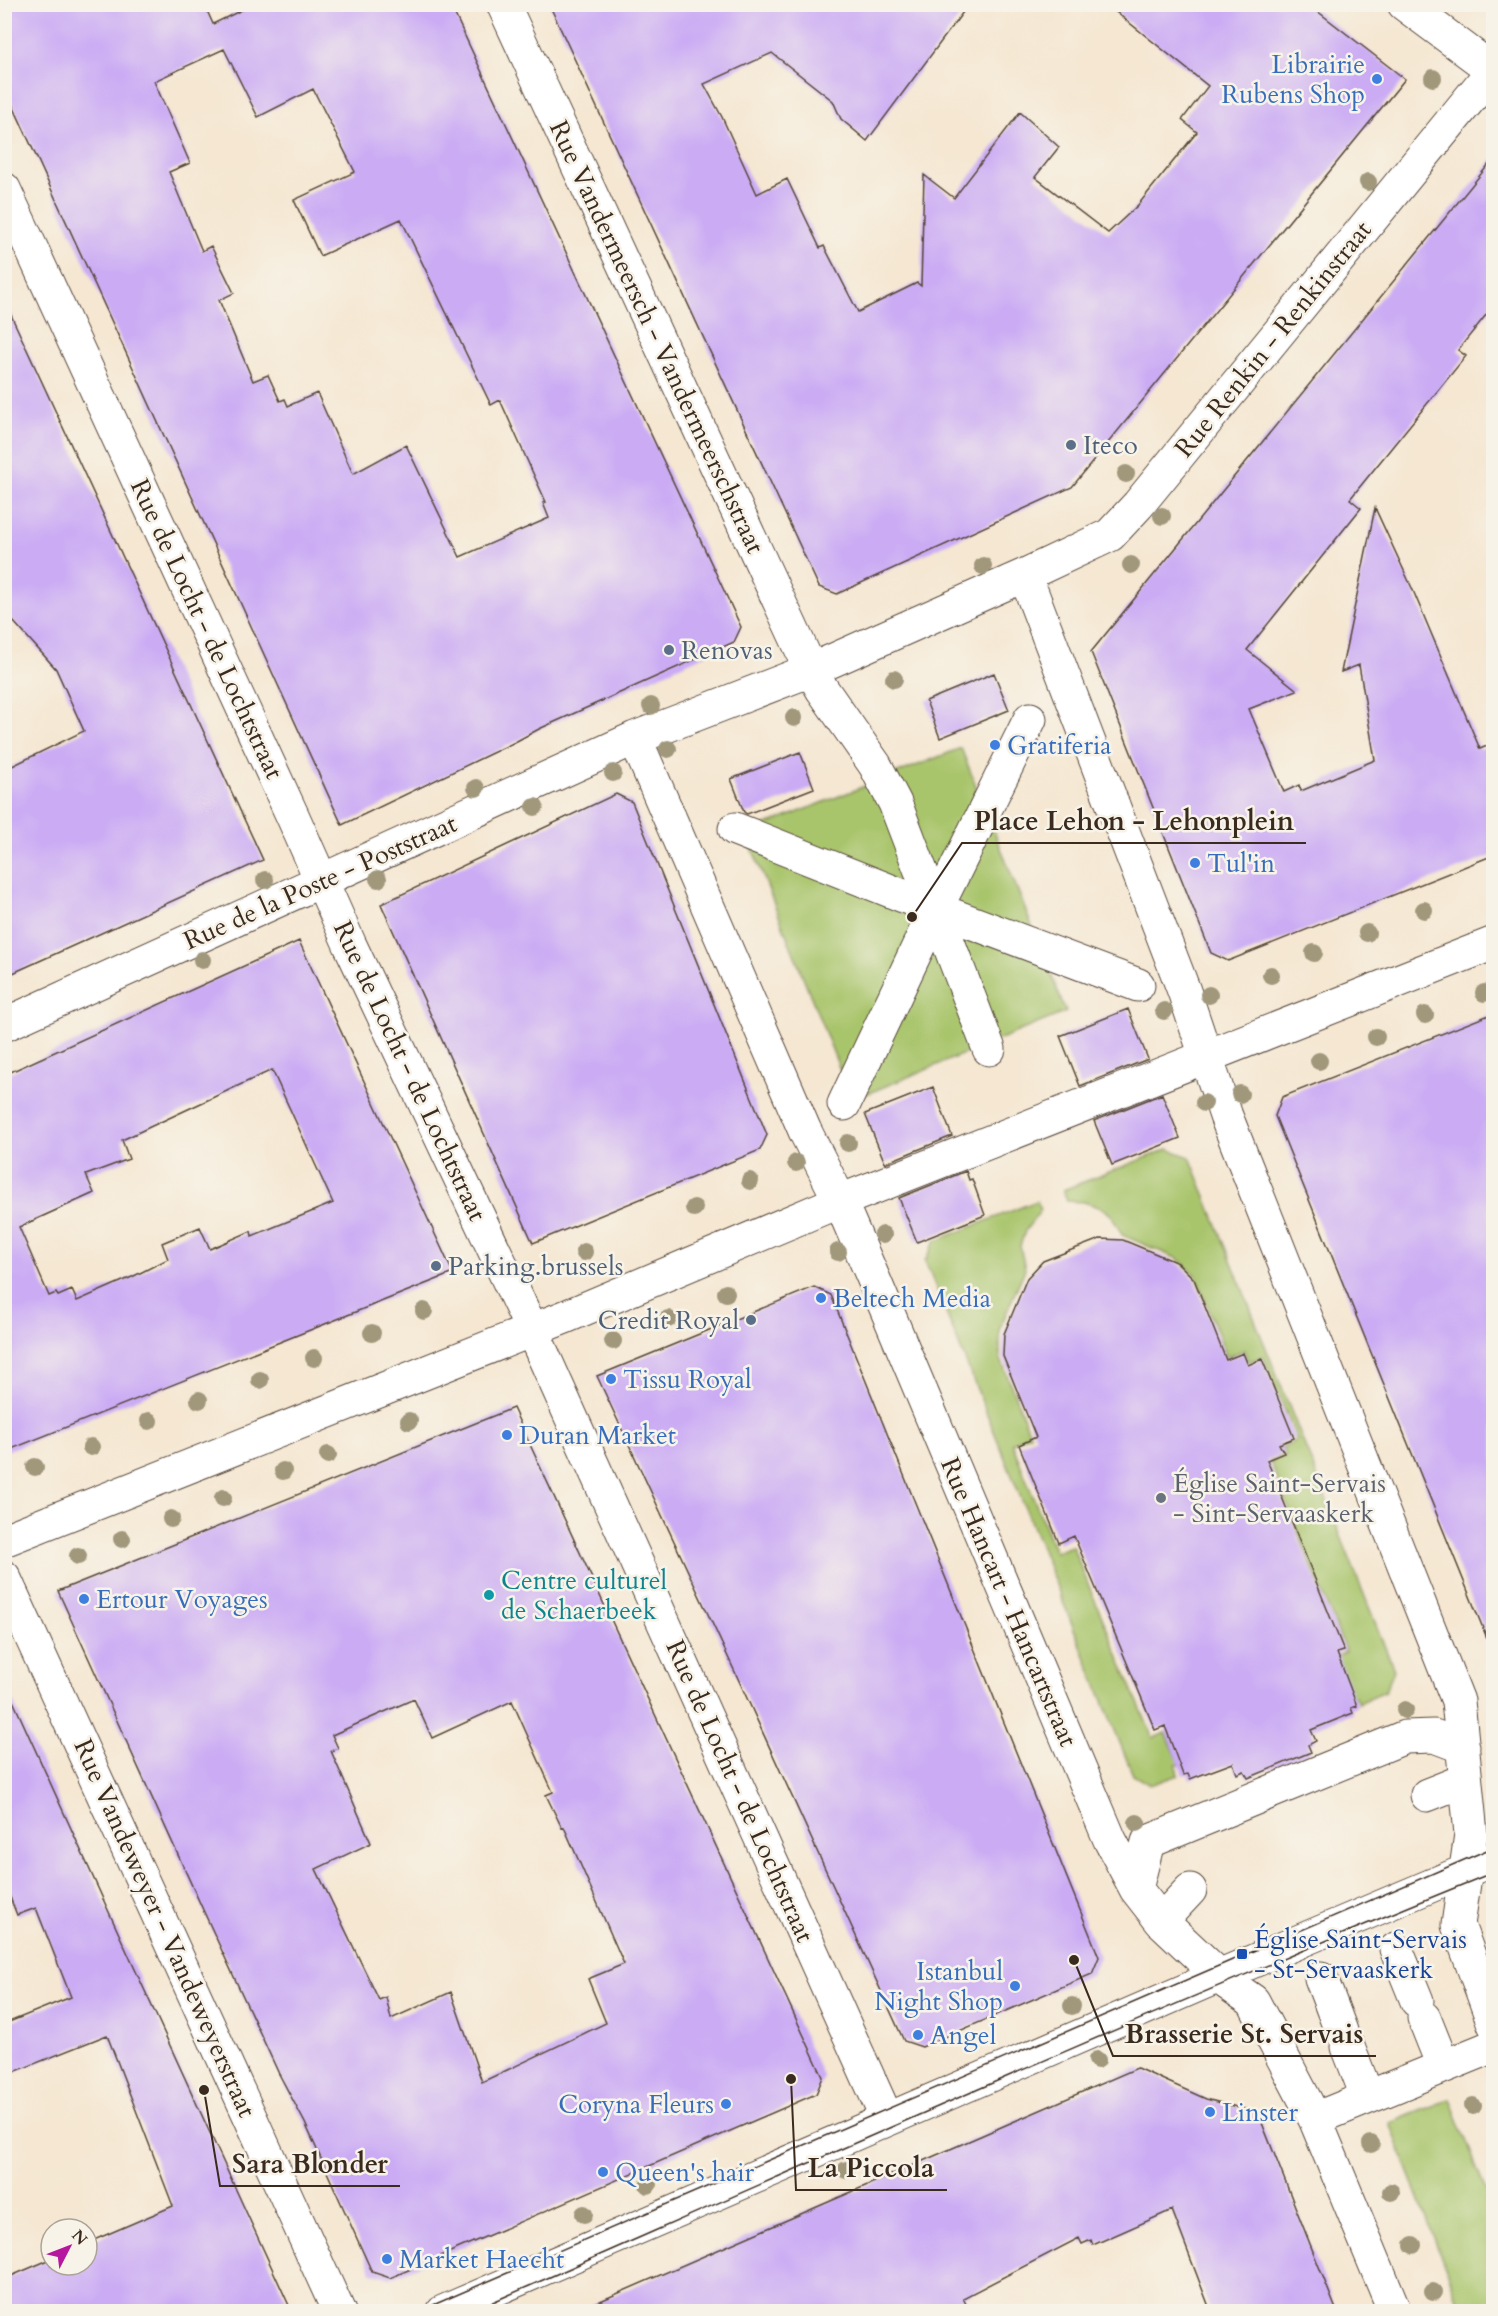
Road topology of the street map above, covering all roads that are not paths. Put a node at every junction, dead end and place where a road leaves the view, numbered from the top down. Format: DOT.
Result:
graph roads {
  1 [pos="503,4"];
  2 [pos="1404,4"];
  3 [pos="1493,70"];
  4 [pos="4,189"];
  5 [pos="1025,576"];
  6 [pos="812,670"];
  7 [pos="1030,719"];
  8 [pos="635,738"];
  9 [pos="735,829"];
  10 [pos="323,882"];
  11 [pos="936,909"];
  12 [pos="1494,942"];
  13 [pos="1138,985"];
  14 [pos="4,1025"];
  15 [pos="989,1049"];
  16 [pos="1206,1058"];
  17 [pos="844,1104"];
  18 [pos="840,1201"];
  19 [pos="532,1330"];
  20 [pos="4,1540"];
  21 [pos="4,1577"];
  22 [pos="1464,1747"];
  23 [pos="1465,1780"];
  24 [pos="1427,1795"];
  25 [pos="1479,1865"];
  26 [pos="1136,1889"];
  27 [pos="1190,1890"];
  28 [pos="1161,1921"];
  29 [pos="1396,1948"];
  30 [pos="1219,1976"];
  31 [pos="1321,1978"];
  32 [pos="1494,2024"];
  33 [pos="1494,2046"];
  34 [pos="1438,2053"];
  35 [pos="1362,2083"];
  36 [pos="887,2119"];
  37 [pos="1315,2119"];
  38 [pos="339,2312"];
  39 [pos="443,2312"];
  40 [pos="1395,2312"];
  1 -- 6 [label="street, Rue Vandermeersch - Vandermeerschstraat"];
  2 -- 3 [label="street"];
  3 -- 5 [label="street, Rue Renkin - Renkinstraat"];
  4 -- 10 [label="street, Rue de Locht - de Lochtstraat"];
  5 -- 6 [label="street, Rue Renkin - Renkinstraat"];
  5 -- 16 [label="street"];
  6 -- 8 [label="street, Rue de la Poste - Poststraat"];
  6 -- 11 [label="street, Rue Vandermeersch - Vandermeerschstraat"];
  7 -- 11 [label="street"];
  8 -- 10 [label="street, Rue de la Poste - Poststraat"];
  8 -- 18 [label="street, Rue Hancart - Hancartstraat"];
  9 -- 11 [label="street"];
  10 -- 14 [label="street, Rue de la Poste - Poststraat"];
  10 -- 19 [label="street, Rue de Locht - de Lochtstraat"];
  11 -- 13 [label="street"];
  11 -- 15 [label="street, Rue Vandermeersch - Vandermeerschstraat"];
  11 -- 17 [label="street"];
  12 -- 16 [label="street"];
  16 -- 18 [label="street"];
  16 -- 22 [label="street"];
  18 -- 19 [label="street"];
  18 -- 26 [label="street, Rue Hancart - Hancartstraat"];
  19 -- 20 [label="street"];
  19 -- 36 [label="street, Rue de Locht - de Lochtstraat"];
  21 -- 38 [label="street, Rue Vandeweyer - Vandeweyerstraat"];
  22 -- 23 [label="street"];
  22 -- 26 [label="street"];
  23 -- 24 [label="street"];
  23 -- 25 [label="street"];
  25 -- 30 [label="street"];
  25 -- 32 [label="street"];
  26 -- 28 [label="street, Rue Hancart - Hancartstraat"];
  27 -- 28 [label="street"];
  28 -- 30 [label="street, Rue Hancart - Hancartstraat"];
  29 -- 34 [label="street"];
  30 -- 36 [label="street"];
  30 -- 37 [label="street, Rue Hancart - Hancartstraat"];
  31 -- 35 [label="street"];
  33 -- 37 [label="street"];
  36 -- 39 [label="street"];
  37 -- 40 [label="street, Rue Hancart - Hancartstraat"];
}
